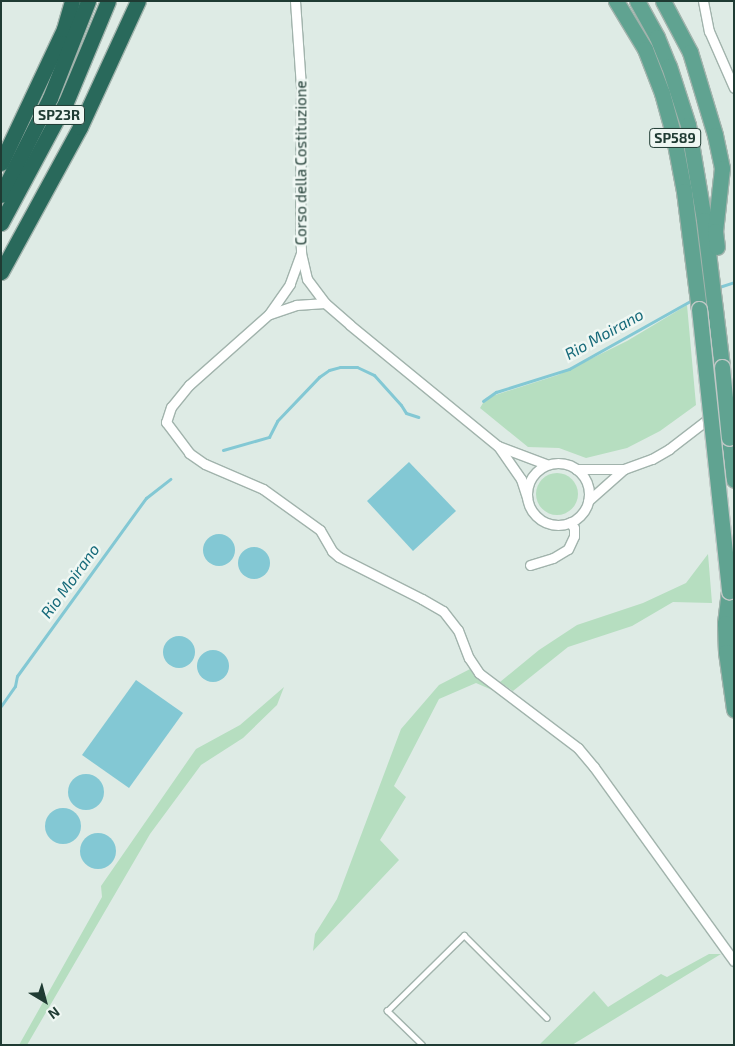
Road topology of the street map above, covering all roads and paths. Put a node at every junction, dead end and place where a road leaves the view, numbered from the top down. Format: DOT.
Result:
graph roads {
  1 [pos="72,1"];
  2 [pos="88,1"];
  3 [pos="108,1"];
  4 [pos="138,1"];
  5 [pos="616,1"];
  6 [pos="637,1"];
  7 [pos="663,1"];
  8 [pos="703,1"];
  9 [pos="295,2"];
  10 [pos="734,88"];
  11 [pos="1,163"];
  12 [pos="1,195"];
  13 [pos="1,223"];
  14 [pos="301,253"];
  15 [pos="1,272"];
  16 [pos="711,282"];
  17 [pos="325,303"];
  18 [pos="269,314"];
  19 [pos="734,399"];
  20 [pos="498,446"];
  21 [pos="546,464"];
  22 [pos="576,469"];
  23 [pos="624,469"];
  24 [pos="734,480"];
  25 [pos="527,498"];
  26 [pos="588,501"];
  27 [pos="570,522"];
  28 [pos="530,565"];
  29 [pos="729,591"];
  30 [pos="734,622"];
  31 [pos="734,709"];
  32 [pos="734,960"];
  33 [pos="547,1018"];
  34 [pos="422,1045"];
  1 -- 11 [label="highway"];
  2 -- 12 [label="highway, SP23R"];
  3 -- 13 [label="highway, SP23R"];
  4 -- 15 [label="highway"];
  5 -- 29 [label="main road, SP589, bridge"];
  6 -- 16 [label="main road, SP589"];
  7 -- 16 [label="main road"];
  8 -- 10 [label="street"];
  9 -- 14 [label="street, Corso della Costituzione"];
  14 -- 17 [label="street, Corso della Costituzione"];
  14 -- 18 [label="street"];
  16 -- 24 [label="main road, SP589, bridge"];
  17 -- 18 [label="street"];
  17 -- 20 [label="street, Corso della Costituzione"];
  18 -- 32 [label="street"];
  19 -- 23 [label="street"];
  20 -- 21 [label="street"];
  20 -- 25 [label="street"];
  21 -- 22 [label="street"];
  21 -- 25 [label="street"];
  22 -- 23 [label="street"];
  22 -- 26 [label="street"];
  23 -- 26 [label="street"];
  25 -- 27 [label="street"];
  26 -- 27 [label="street"];
  27 -- 28 [label="street"];
  29 -- 30 [label="main road, SP589"];
  29 -- 31 [label="main road"];
  33 -- 34 [label="lane"];
}
